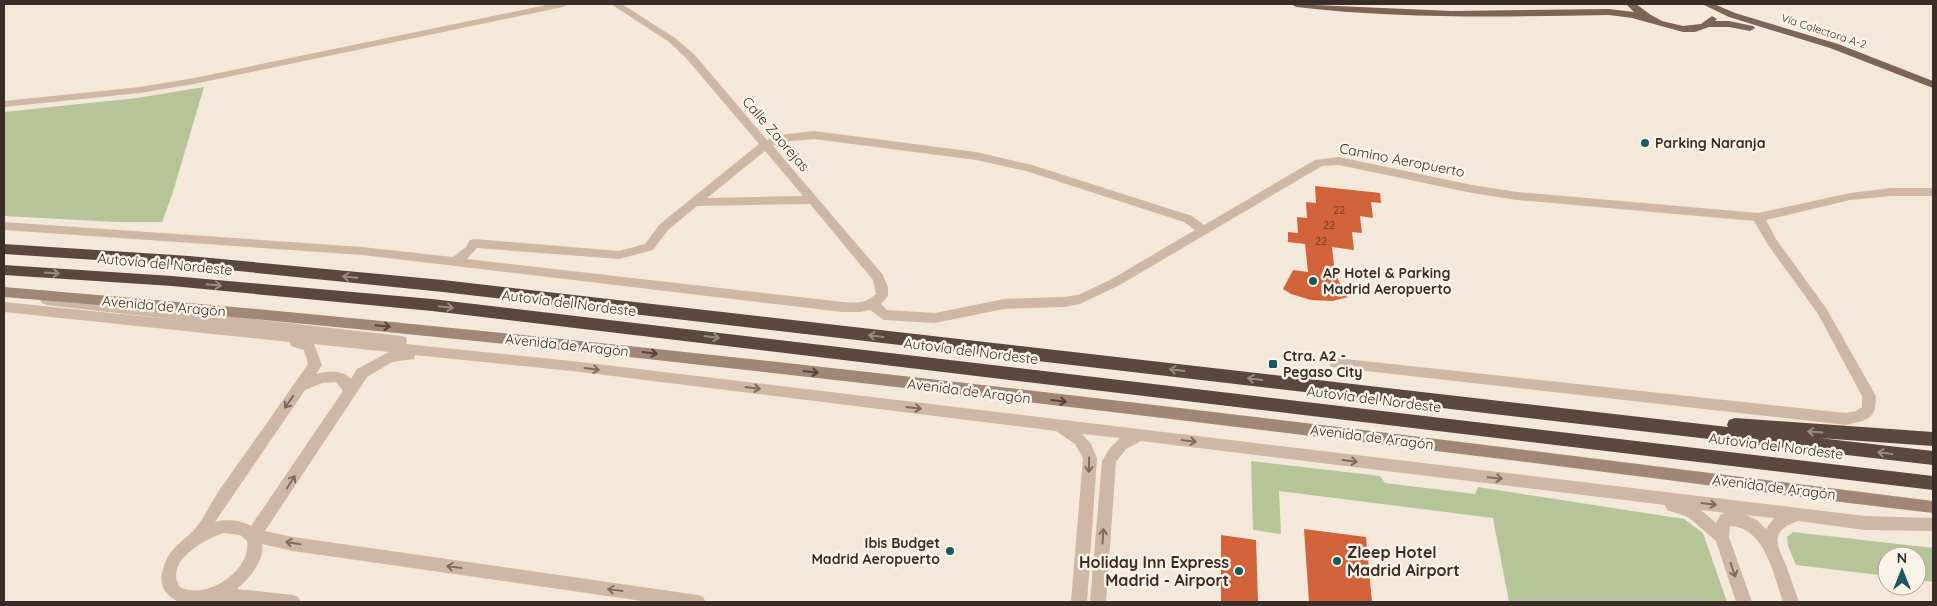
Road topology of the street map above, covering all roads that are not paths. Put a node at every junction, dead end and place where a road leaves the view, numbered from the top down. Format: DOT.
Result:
graph roads {
  1 [pos="563,4"];
  2 [pos="616,4"];
  3 [pos="1296,4"];
  4 [pos="1378,4"];
  5 [pos="1608,4"];
  6 [pos="1631,4"];
  7 [pos="1707,4"];
  8 [pos="1653,21"];
  9 [pos="1708,24"];
  10 [pos="1933,84"];
  11 [pos="1933,93"];
  12 [pos="4,104"];
  13 [pos="765,145"];
  14 [pos="1933,192"];
  15 [pos="813,200"];
  16 [pos="695,202"];
  17 [pos="1758,217"];
  18 [pos="4,226"];
  19 [pos="1205,231"];
  20 [pos="4,249"];
  21 [pos="457,261"];
  22 [pos="4,270"];
  23 [pos="4,294"];
  24 [pos="874,305"];
  25 [pos="4,307"];
  26 [pos="274,336"];
  27 [pos="483,357"];
  28 [pos="1336,363"];
  29 [pos="572,366"];
  30 [pos="301,386"];
  31 [pos="350,392"];
  32 [pos="1492,407"];
  33 [pos="1045,424"];
  34 [pos="1140,436"];
  35 [pos="1933,439"];
  36 [pos="1933,458"];
  37 [pos="1933,483"];
  38 [pos="1649,497"];
  39 [pos="1933,507"];
  40 [pos="1798,515"];
  41 [pos="1866,522"];
  42 [pos="1933,525"];
  43 [pos="1933,533"];
  44 [pos="198,536"];
  45 [pos="253,537"];
  46 [pos="1722,537"];
  47 [pos="1769,545"];
  48 [pos="170,596"];
  49 [pos="203,598"];
  50 [pos="293,602"];
  51 [pos="698,602"];
  52 [pos="1079,602"];
  53 [pos="1098,602"];
  54 [pos="1744,602"];
  55 [pos="1791,602"];
  1 -- 12 [label="street"];
  2 -- 13 [label="street, Calle Zaorejas"];
  3 -- 8 [label="main road"];
  4 -- 5 [label="main road"];
  6 -- 8 [label="main road"];
  7 -- 9 [label="main road"];
  7 -- 10 [label="main road, Vía Colectora A-2"];
  8 -- 9 [label="main road, Vía Colectora A-2"];
  9 -- 11 [label="main road, Vía Colectora A-2"];
  13 -- 15 [label="street, Calle Zaorejas"];
  13 -- 16 [label="street"];
  13 -- 19 [label="street"];
  14 -- 17 [label="street, Camino Aeropuerto"];
  15 -- 16 [label="street"];
  15 -- 24 [label="street, Calle Zaorejas"];
  16 -- 21 [label="street"];
  17 -- 19 [label="street, Camino Aeropuerto"];
  17 -- 28 [label="street"];
  18 -- 21 [label="street"];
  19 -- 24 [label="street, Camino Aeropuerto"];
  32 -- 20 [label="highway, Autovía del Nordeste, one-way"];
  21 -- 24 [label="street"];
  22 -- 37 [label="highway, Autovía del Nordeste, one-way"];
  23 -- 29 [label="street"];
  23 -- 39 [label="street, Avenida de Aragón, one-way"];
  25 -- 26 [label="street"];
  26 -- 27 [label="street"];
  26 -- 30 [label="street"];
  27 -- 29 [label="street"];
  27 -- 31 [label="street"];
  29 -- 33 [label="street, one-way"];
  30 -- 31 [label="street"];
  30 -- 44 [label="street, one-way"];
  45 -- 31 [label="street, one-way"];
  35 -- 32 [label="highway, one-way"];
  36 -- 32 [label="highway, Autovía del Nordeste, one-way"];
  33 -- 34 [label="street"];
  33 -- 52 [label="street, one-way"];
  34 -- 38 [label="street, one-way"];
  53 -- 34 [label="street, one-way"];
  38 -- 40 [label="street, one-way"];
  38 -- 46 [label="street"];
  40 -- 41 [label="street"];
  40 -- 47 [label="street"];
  41 -- 42 [label="street"];
  41 -- 43 [label="street"];
  44 -- 45 [label="street"];
  44 -- 48 [label="street"];
  45 -- 49 [label="street"];
  51 -- 45 [label="street, one-way"];
  46 -- 47 [label="street"];
  46 -- 54 [label="street, one-way"];
  47 -- 55 [label="street"];
  48 -- 49 [label="street"];
  49 -- 50 [label="street"];
}
